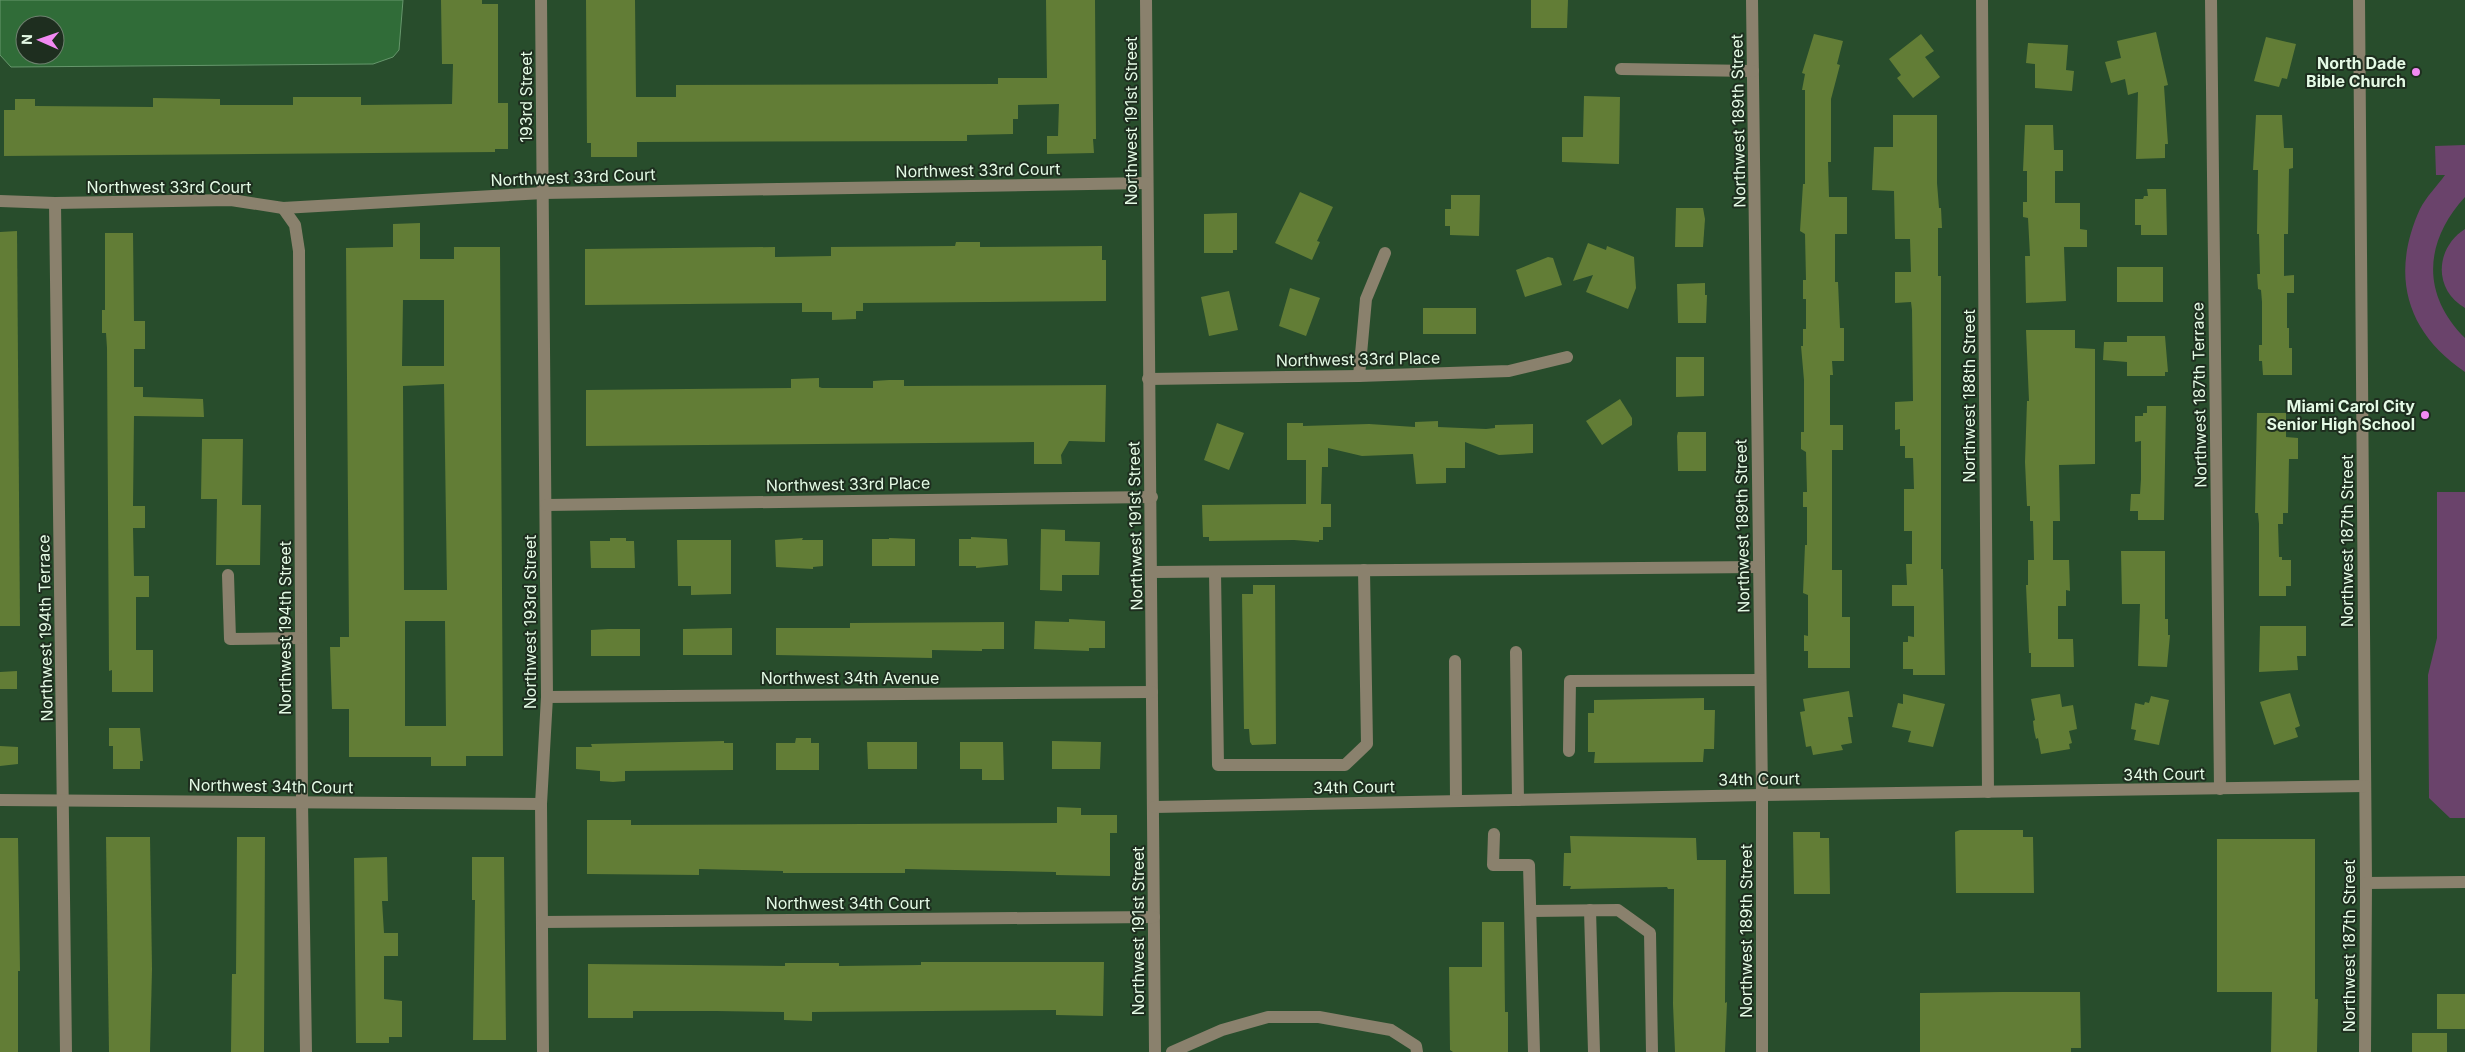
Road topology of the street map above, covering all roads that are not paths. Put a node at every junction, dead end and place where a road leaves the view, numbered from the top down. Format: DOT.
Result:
graph roads {
  1 [pos="542,0"];
  2 [pos="1146,0"];
  3 [pos="1752,0"];
  4 [pos="1982,0"];
  5 [pos="2211,0"];
  6 [pos="2359,0"];
  7 [pos="1621,69"];
  8 [pos="1753,71"];
  9 [pos="1147,184"];
  10 [pos="543,193"];
  11 [pos="0,201"];
  12 [pos="55,203"];
  13 [pos="283,208"];
  14 [pos="1385,253"];
  15 [pos="1567,357"];
  16 [pos="1359,376"];
  17 [pos="1148,379"];
  18 [pos="1152,497"];
  19 [pos="546,505"];
  20 [pos="1759,567"];
  21 [pos="1364,570"];
  22 [pos="1152,572"];
  23 [pos="1215,572"];
  24 [pos="228,575"];
  25 [pos="301,638"];
  26 [pos="1516,652"];
  27 [pos="1455,661"];
  28 [pos="1760,680"];
  29 [pos="1152,692"];
  30 [pos="547,697"];
  31 [pos="1569,751"];
  32 [pos="2365,786"];
  33 [pos="2220,789"];
  34 [pos="1988,792"];
  35 [pos="1762,795"];
  36 [pos="65,799"];
  37 [pos="0,800"];
  38 [pos="1518,800"];
  39 [pos="1456,801"];
  40 [pos="302,802"];
  41 [pos="541,804"];
  42 [pos="1154,807"];
  43 [pos="1494,834"];
  44 [pos="2366,882"];
  45 [pos="2465,882"];
  46 [pos="1590,910"];
  47 [pos="1531,911"];
  48 [pos="1154,917"];
  49 [pos="542,922"];
  50 [pos="66,1052"];
  51 [pos="306,1052"];
  52 [pos="543,1052"];
  53 [pos="1155,1052"];
  54 [pos="1172,1052"];
  55 [pos="1417,1052"];
  56 [pos="1534,1052"];
  57 [pos="1594,1052"];
  58 [pos="1652,1052"];
  59 [pos="1762,1052"];
  60 [pos="2365,1052"];
  1 -- 10 [label="street, 193rd Street"];
  2 -- 9 [label="street, Northwest 191st Street"];
  3 -- 8 [label="street, Northwest 189th Street"];
  4 -- 34 [label="street, Northwest 188th Street"];
  5 -- 33 [label="street, Northwest 187th Terrace"];
  6 -- 32 [label="street, Northwest 187th Street"];
  7 -- 8 [label="street"];
  8 -- 20 [label="street, Northwest 189th Street"];
  9 -- 10 [label="street, Northwest 33rd Court"];
  9 -- 17 [label="street, Northwest 191st Street"];
  10 -- 13 [label="street, Northwest 33rd Court"];
  10 -- 19 [label="street, Northwest 193rd Street"];
  11 -- 12 [label="street, Northwest 33rd Court"];
  12 -- 13 [label="street, Northwest 33rd Court"];
  12 -- 36 [label="street, Northwest 194th Terrace"];
  13 -- 25 [label="street, Northwest 194th Street"];
  14 -- 16 [label="street"];
  15 -- 16 [label="street, Northwest 33rd Place"];
  16 -- 17 [label="street, Northwest 33rd Place"];
  17 -- 18 [label="street, Northwest 191st Street"];
  18 -- 19 [label="street, Northwest 33rd Place"];
  18 -- 22 [label="street, Northwest 191st Street"];
  19 -- 30 [label="street, Northwest 193rd Street"];
  20 -- 21 [label="street"];
  20 -- 28 [label="street, Northwest 189th Street"];
  21 -- 23 [label="street"];
  21 -- 23 [label="street"];
  22 -- 23 [label="street"];
  22 -- 29 [label="street, Northwest 191st Street"];
  24 -- 25 [label="street"];
  25 -- 40 [label="street, Northwest 194th Street"];
  26 -- 38 [label="street"];
  27 -- 39 [label="street"];
  28 -- 31 [label="street"];
  28 -- 35 [label="street, Northwest 189th Street"];
  29 -- 30 [label="street, Northwest 34th Avenue"];
  29 -- 42 [label="street, Northwest 191st Street"];
  30 -- 41 [label="street, Northwest 193rd Street"];
  32 -- 33 [label="street, 34th Court"];
  32 -- 44 [label="street, Northwest 187th Street"];
  33 -- 34 [label="street, 34th Court"];
  34 -- 35 [label="street, 34th Court"];
  35 -- 38 [label="street, 34th Court"];
  35 -- 59 [label="street, Northwest 189th Street"];
  36 -- 37 [label="street, Northwest 34th Court"];
  36 -- 40 [label="street, Northwest 34th Court"];
  36 -- 50 [label="street, Northwest 194th Terrace"];
  38 -- 39 [label="street, 34th Court"];
  39 -- 42 [label="street, 34th Court"];
  40 -- 41 [label="street, Northwest 34th Court"];
  40 -- 51 [label="street, Northwest 194th Street"];
  41 -- 49 [label="street, Northwest 193rd Street"];
  42 -- 48 [label="street, Northwest 191st Street"];
  43 -- 47 [label="street"];
  44 -- 45 [label="street"];
  44 -- 60 [label="street, Northwest 187th Street"];
  46 -- 47 [label="street"];
  46 -- 57 [label="street"];
  46 -- 58 [label="street"];
  47 -- 56 [label="street"];
  48 -- 49 [label="street, Northwest 34th Court"];
  48 -- 53 [label="street, Northwest 191st Street"];
  49 -- 52 [label="street, Northwest 193rd Street"];
  54 -- 55 [label="street"];
}
